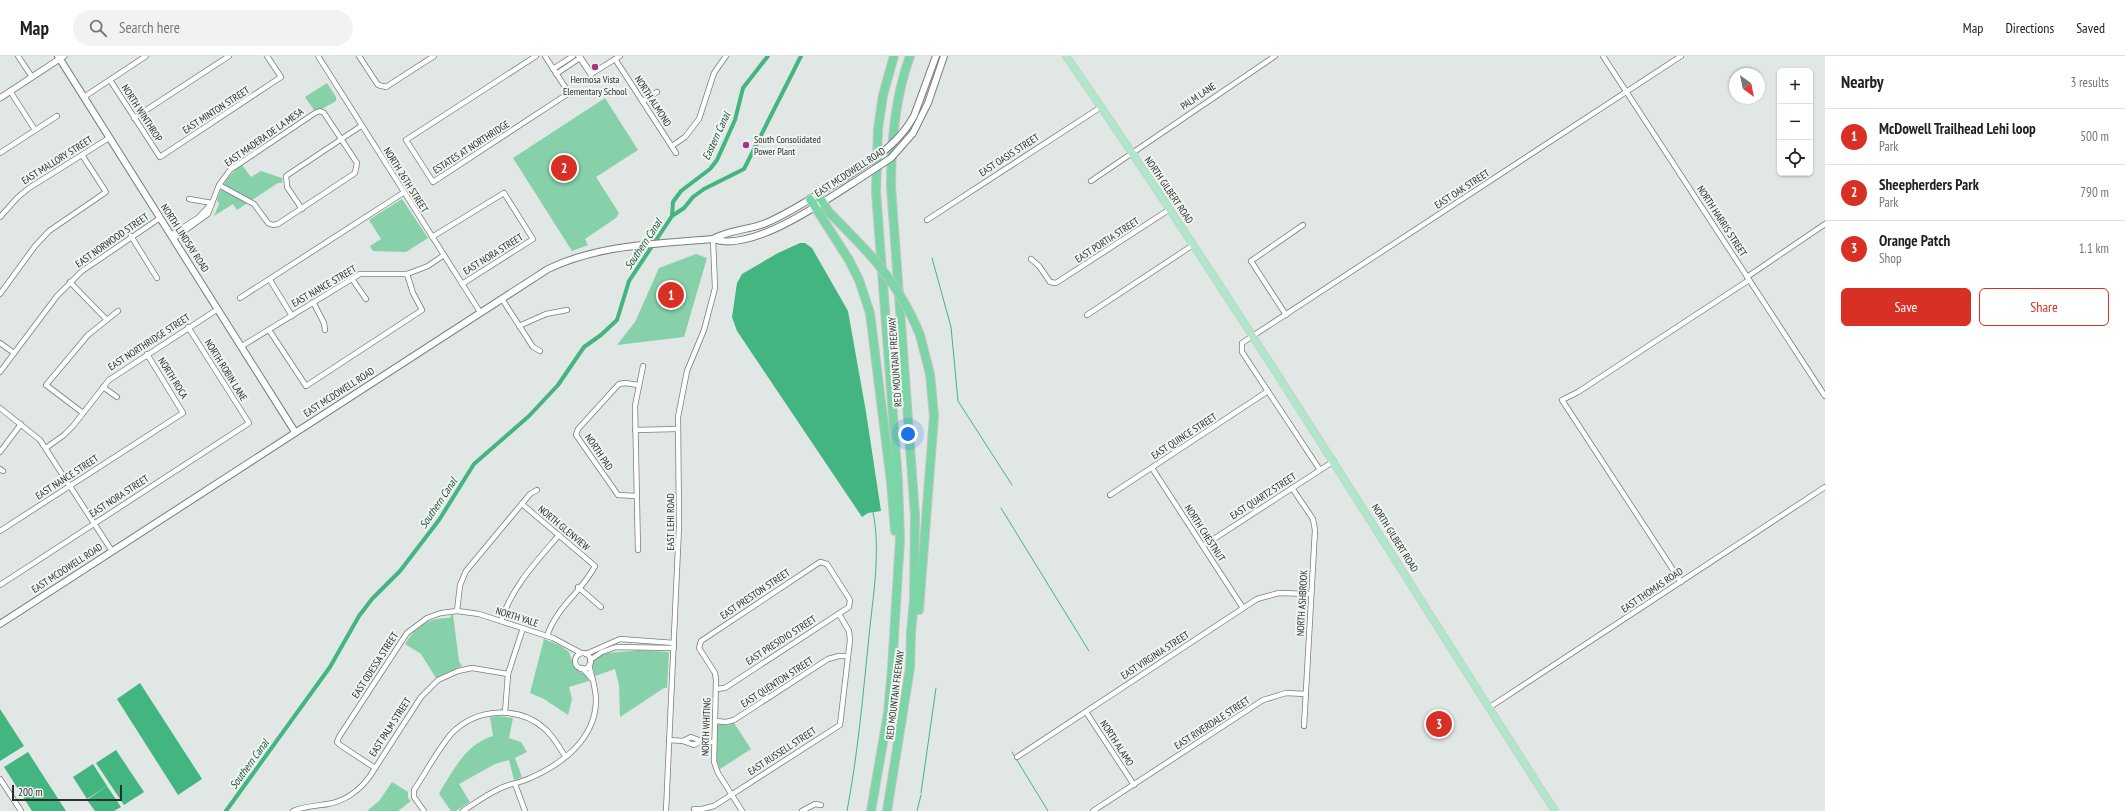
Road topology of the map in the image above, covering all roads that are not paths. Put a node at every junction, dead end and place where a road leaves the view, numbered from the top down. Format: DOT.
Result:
graph roads {
  1 [pos="18,56"];
  2 [pos="146,56"];
  3 [pos="229,56"];
  4 [pos="267,56"];
  5 [pos="318,56"];
  6 [pos="359,56"];
  7 [pos="434,56"];
  8 [pos="536,56"];
  9 [pos="545,56"];
  10 [pos="573,56"];
  11 [pos="620,56"];
  12 [pos="726,56"];
  13 [pos="894,56"];
  14 [pos="910,56"];
  15 [pos="936,56"];
  16 [pos="944,56"];
  17 [pos="1066,56"];
  18 [pos="1275,56"];
  19 [pos="1603,56"];
  20 [pos="1681,56"];
  21 [pos="60,57"];
  22 [pos="580,57"];
  23 [pos="615,59"];
  24 [pos="563,62"];
  25 [pos="566,67"];
  26 [pos="553,69"];
  27 [pos="556,74"];
  28 [pos="591,74"];
  29 [pos="32,77"];
  30 [pos="110,80"];
  31 [pos="10,91"];
  32 [pos="657,92"];
  33 [pos="1627,92"];
  34 [pos="84,97"];
  35 [pos="0,98"];
  36 [pos="643,101"];
  37 [pos="1101,107"];
  38 [pos="57,116"];
  39 [pos="134,118"];
  40 [pos="362,126"];
  41 [pos="35,130"];
  42 [pos="109,138"];
  43 [pos="341,139"];
  44 [pos="672,146"];
  45 [pos="0,153"];
  46 [pos="676,153"];
  47 [pos="1132,153"];
  48 [pos="82,155"];
  49 [pos="160,157"];
  50 [pos="1091,181"];
  51 [pos="219,185"];
  52 [pos="403,193"];
  53 [pos="818,194"];
  54 [pos="189,199"];
  55 [pos="810,199"];
  56 [pos="823,202"];
  57 [pos="212,203"];
  58 [pos="815,207"];
  59 [pos="302,209"];
  60 [pos="1170,210"];
  61 [pos="0,217"];
  62 [pos="160,218"];
  63 [pos="927,220"];
  64 [pos="1825,224"];
  65 [pos="1303,225"];
  66 [pos="131,236"];
  67 [pos="172,237"];
  68 [pos="432,238"];
  69 [pos="713,239"];
  70 [pos="1193,245"];
  71 [pos="444,255"];
  72 [pos="1031,259"];
  73 [pos="407,274"];
  74 [pos="157,278"];
  75 [pos="1748,278"];
  76 [pos="352,279"];
  77 [pos="270,280"];
  78 [pos="70,282"];
  79 [pos="462,284"];
  80 [pos="0,294"];
  81 [pos="240,298"];
  82 [pos="366,299"];
  83 [pos="502,299"];
  84 [pos="313,302"];
  85 [pos="218,308"];
  86 [pos="567,310"];
  87 [pos="118,311"];
  88 [pos="480,312"];
  89 [pos="1087,315"];
  90 [pos="1286,315"];
  91 [pos="292,316"];
  92 [pos="106,319"];
  93 [pos="519,326"];
  94 [pos="188,327"];
  95 [pos="269,330"];
  96 [pos="325,330"];
  97 [pos="1252,337"];
  98 [pos="0,343"];
  99 [pos="242,346"];
  100 [pos="540,351"];
  101 [pos="14,353"];
  102 [pos="147,354"];
  103 [pos="643,366"];
  104 [pos="0,372"];
  105 [pos="638,385"];
  106 [pos="103,387"];
  107 [pos="1268,391"];
  108 [pos="1825,396"];
  109 [pos="117,397"];
  110 [pos="0,408"];
  111 [pos="84,412"];
  112 [pos="183,413"];
  113 [pos="249,423"];
  114 [pos="21,424"];
  115 [pos="678,429"];
  116 [pos="635,430"];
  117 [pos="295,432"];
  118 [pos="46,448"];
  119 [pos="0,452"];
  120 [pos="1334,461"];
  121 [pos="1152,468"];
  122 [pos="1320,470"];
  123 [pos="70,486"];
  124 [pos="1825,487"];
  125 [pos="1292,488"];
  126 [pos="537,490"];
  127 [pos="1110,495"];
  128 [pos="636,496"];
  129 [pos="522,504"];
  130 [pos="94,523"];
  131 [pos="0,531"];
  132 [pos="559,535"];
  133 [pos="1203,546"];
  134 [pos="638,550"];
  135 [pos="112,551"];
  136 [pos="897,558"];
  137 [pos="1681,582"];
  138 [pos="0,585"];
  139 [pos="578,588"];
  140 [pos="1312,594"];
  141 [pos="850,600"];
  142 [pos="601,607"];
  143 [pos="1243,608"];
  144 [pos="457,611"];
  145 [pos="839,614"];
  146 [pos="501,621"];
  147 [pos="0,624"];
  148 [pos="523,628"];
  149 [pos="547,636"];
  150 [pos="628,639"];
  151 [pos="701,641"];
  152 [pos="674,645"];
  153 [pos="570,647"];
  154 [pos="629,648"];
  155 [pos="584,653"];
  156 [pos="848,656"];
  157 [pos="575,658"];
  158 [pos="590,663"];
  159 [pos="582,668"];
  160 [pos="910,668"];
  161 [pos="508,674"];
  162 [pos="592,679"];
  163 [pos="716,689"];
  164 [pos="1306,694"];
  165 [pos="1490,707"];
  166 [pos="1086,712"];
  167 [pos="505,713"];
  168 [pos="714,721"];
  169 [pos="1304,726"];
  170 [pos="669,740"];
  171 [pos="714,742"];
  172 [pos="1518,752"];
  173 [pos="565,756"];
  174 [pos="1016,757"];
  175 [pos="375,768"];
  176 [pos="0,779"];
  177 [pos="514,784"];
  178 [pos="1134,785"];
  179 [pos="731,795"];
  180 [pos="821,805"];
  181 [pos="694,809"];
  182 [pos="21,811"];
  183 [pos="294,811"];
  184 [pos="424,811"];
  185 [pos="463,811"];
  186 [pos="525,811"];
  187 [pos="666,811"];
  188 [pos="742,811"];
  189 [pos="802,811"];
  190 [pos="871,811"];
  191 [pos="887,811"];
  192 [pos="1093,811"];
  193 [pos="1551,811"];
  194 [pos="1555,811"];
  1 -- 29 [label="street"];
  2 -- 30 [label="street"];
  3 -- 39 [label="street"];
  4 -- 49 [label="street, EAST MINTON STREET"];
  5 -- 40 [label="street, NORTH 26TH STREET"];
  6 -- 7 [label="street"];
  8 -- 27 [label="street, ESTATES AT NORTHRIDGE"];
  9 -- 26 [label="street, ESTATES AT NORTHRIDGE"];
  10 -- 24 [label="street"];
  11 -- 23 [label="street"];
  12 -- 44 [label="street"];
  13 -- 136 [label="highway, RED MOUNTAIN FREEWAY"];
  14 -- 160 [label="highway, RED MOUNTAIN FREEWAY"];
  15 -- 53 [label="main road, EAST MCDOWELL ROAD, bridge"];
  16 -- 56 [label="main road, EAST MCDOWELL ROAD, bridge"];
  17 -- 37 [label="main road, NORTH GILBERT ROAD"];
  18 -- 47 [label="street, PALM LANE"];
  19 -- 33 [label="street, NORTH HARRIS STREET"];
  20 -- 33 [label="street, EAST OAK STREET"];
  21 -- 29 [label="street"];
  21 -- 34 [label="main road, NORTH LINDSAY ROAD"];
  22 -- 25 [label="street"];
  22 -- 28 [label="street"];
  23 -- 28 [label="street"];
  23 -- 36 [label="street, NORTH ALMOND"];
  24 -- 25 [label="street"];
  24 -- 26 [label="street"];
  25 -- 27 [label="street"];
  26 -- 27 [label="street, ESTATES AT NORTHRIDGE"];
  29 -- 31 [label="street"];
  30 -- 34 [label="street"];
  30 -- 39 [label="street, NORTH WINTHROP"];
  31 -- 35 [label="street"];
  31 -- 41 [label="street"];
  32 -- 36 [label="street"];
  33 -- 75 [label="street, NORTH HARRIS STREET"];
  33 -- 90 [label="street, EAST OAK STREET"];
  34 -- 42 [label="main road, NORTH LINDSAY ROAD"];
  36 -- 44 [label="street, NORTH ALMOND"];
  37 -- 47 [label="main road, NORTH GILBERT ROAD"];
  37 -- 63 [label="street, EAST OASIS STREET"];
  38 -- 41 [label="street"];
  39 -- 49 [label="street, NORTH WINTHROP"];
  40 -- 43 [label="street"];
  40 -- 52 [label="street, NORTH 26TH STREET"];
  41 -- 45 [label="street"];
  42 -- 48 [label="street, EAST MALLORY STREET"];
  42 -- 62 [label="main road, NORTH LINDSAY ROAD"];
  43 -- 51 [label="street, EAST MADERA DE LA MESA"];
  43 -- 59 [label="street"];
  43 -- 59 [label="street"];
  44 -- 46 [label="street, NORTH ALMOND"];
  47 -- 50 [label="street, PALM LANE"];
  47 -- 60 [label="main road, NORTH GILBERT ROAD"];
  48 -- 61 [label="street, EAST MALLORY STREET"];
  48 -- 80 [label="street"];
  51 -- 57 [label="street, EAST MADERA DE LA MESA"];
  51 -- 59 [label="street"];
  52 -- 68 [label="street, NORTH 26TH STREET"];
  52 -- 77 [label="street"];
  53 -- 55 [label="main road, EAST MCDOWELL ROAD"];
  53 -- 56 [label="highway"];
  54 -- 57 [label="street"];
  55 -- 58 [label="highway"];
  55 -- 69 [label="main road, EAST MCDOWELL ROAD"];
  56 -- 58 [label="main road, EAST MCDOWELL ROAD"];
  56 -- 160 [label="highway, bridge"];
  57 -- 67 [label="street, EAST MADERA DE LA MESA"];
  58 -- 69 [label="main road, EAST MCDOWELL ROAD"];
  58 -- 136 [label="highway"];
  60 -- 70 [label="main road, NORTH GILBERT ROAD"];
  60 -- 72 [label="street, EAST PORTIA STREET"];
  62 -- 66 [label="street, EAST NORWOOD STREET"];
  62 -- 67 [label="main road, NORTH LINDSAY ROAD"];
  64 -- 75 [label="street"];
  65 -- 90 [label="street"];
  66 -- 74 [label="street"];
  66 -- 78 [label="street, EAST NORWOOD STREET"];
  67 -- 85 [label="main road, NORTH LINDSAY ROAD"];
  68 -- 71 [label="street, NORTH 26TH STREET"];
  68 -- 79 [label="street, EAST NORA STREET"];
  69 -- 83 [label="main road, EAST MCDOWELL ROAD"];
  69 -- 115 [label="street, EAST LEHI ROAD"];
  70 -- 89 [label="street"];
  70 -- 97 [label="main road, NORTH GILBERT ROAD"];
  71 -- 73 [label="street, EAST NANCE STREET"];
  71 -- 79 [label="street, NORTH 26TH STREET"];
  73 -- 76 [label="street, EAST NANCE STREET"];
  73 -- 95 [label="street"];
  75 -- 108 [label="street, NORTH HARRIS STREET"];
  75 -- 137 [label="street"];
  76 -- 82 [label="street"];
  76 -- 84 [label="street, EAST NANCE STREET"];
  77 -- 81 [label="street"];
  77 -- 91 [label="street"];
  78 -- 92 [label="street"];
  78 -- 101 [label="street, EAST NORWOOD STREET"];
  79 -- 88 [label="street, NORTH 26TH STREET"];
  83 -- 88 [label="main road, EAST MCDOWELL ROAD"];
  83 -- 93 [label="street"];
  84 -- 91 [label="street, EAST NANCE STREET"];
  84 -- 96 [label="street"];
  85 -- 94 [label="street, EAST NORTHRIDGE STREET"];
  85 -- 99 [label="main road, NORTH LINDSAY ROAD"];
  86 -- 93 [label="street"];
  87 -- 92 [label="street"];
  88 -- 117 [label="main road, EAST MCDOWELL ROAD"];
  90 -- 97 [label="street, EAST OAK STREET"];
  91 -- 95 [label="street, EAST NANCE STREET"];
  92 -- 111 [label="street"];
  93 -- 100 [label="street"];
  94 -- 102 [label="street, EAST NORTHRIDGE STREET"];
  94 -- 113 [label="street, NORTH ROBIN LANE"];
  95 -- 99 [label="street, EAST NANCE STREET"];
  97 -- 107 [label="street"];
  97 -- 120 [label="main road, NORTH GILBERT ROAD"];
  98 -- 101 [label="street"];
  99 -- 117 [label="main road, NORTH LINDSAY ROAD"];
  101 -- 104 [label="street, EAST NORWOOD STREET"];
  102 -- 106 [label="street, EAST NORTHRIDGE STREET"];
  102 -- 112 [label="street, NORTH ROCA"];
  103 -- 105 [label="street"];
  105 -- 116 [label="street"];
  105 -- 128 [label="street, NORTH PAD"];
  106 -- 109 [label="street"];
  106 -- 111 [label="street, EAST NORTHRIDGE STREET"];
  107 -- 121 [label="street, EAST QUINCE STREET"];
  107 -- 122 [label="street"];
  110 -- 114 [label="street"];
  111 -- 118 [label="street, EAST NORTHRIDGE STREET"];
  112 -- 123 [label="street, EAST NANCE STREET"];
  113 -- 130 [label="street, EAST NORA STREET"];
  114 -- 118 [label="street"];
  114 -- 119 [label="street"];
  115 -- 116 [label="street"];
  115 -- 152 [label="street, EAST LEHI ROAD"];
  116 -- 128 [label="street"];
  117 -- 135 [label="main road, EAST MCDOWELL ROAD"];
  118 -- 123 [label="street"];
  120 -- 122 [label="street, EAST QUARTZ STREET"];
  120 -- 165 [label="main road, NORTH GILBERT ROAD"];
  121 -- 127 [label="street, EAST QUINCE STREET"];
  121 -- 133 [label="street, NORTH CHESTNUT"];
  122 -- 125 [label="street, EAST QUARTZ STREET"];
  123 -- 130 [label="street"];
  123 -- 131 [label="street, EAST NANCE STREET"];
  124 -- 137 [label="street, EAST THOMAS ROAD"];
  125 -- 133 [label="street, EAST QUARTZ STREET"];
  125 -- 140 [label="street, NORTH ASHBROOK"];
  126 -- 129 [label="street"];
  128 -- 134 [label="street"];
  129 -- 132 [label="street, NORTH GLENVIEW"];
  129 -- 144 [label="street"];
  130 -- 135 [label="street"];
  130 -- 138 [label="street, EAST NORA STREET"];
  132 -- 139 [label="street, NORTH GLENVIEW"];
  132 -- 146 [label="street"];
  133 -- 143 [label="street, NORTH CHESTNUT"];
  135 -- 147 [label="main road, EAST MCDOWELL ROAD"];
  136 -- 190 [label="highway, RED MOUNTAIN FREEWAY"];
  137 -- 165 [label="street, EAST THOMAS ROAD"];
  139 -- 142 [label="street"];
  139 -- 149 [label="street"];
  140 -- 143 [label="street, EAST VIRGINIA STREET"];
  140 -- 164 [label="street, NORTH ASHBROOK"];
  141 -- 145 [label="street, EAST PRESIDIO STREET"];
  141 -- 151 [label="street, EAST PRESTON STREET"];
  143 -- 166 [label="street, EAST VIRGINIA STREET"];
  144 -- 146 [label="street, NORTH YALE"];
  144 -- 175 [label="street, EAST ODESSA STREET"];
  145 -- 156 [label="street"];
  145 -- 163 [label="street, EAST PRESIDIO STREET"];
  146 -- 148 [label="street, NORTH YALE"];
  148 -- 149 [label="street, NORTH YALE"];
  148 -- 161 [label="street"];
  149 -- 153 [label="street, NORTH YALE"];
  150 -- 152 [label="street"];
  150 -- 154 [label="street"];
  150 -- 155 [label="street"];
  151 -- 163 [label="street, NORTH WHITING"];
  152 -- 154 [label="street"];
  152 -- 170 [label="street, EAST LEHI ROAD"];
  153 -- 155 [label="street, NORTH YALE"];
  153 -- 157 [label="street"];
  154 -- 158 [label="street"];
  155 -- 157 [label="street"];
  155 -- 158 [label="street"];
  156 -- 168 [label="street, EAST QUENTON STREET"];
  156 -- 179 [label="street, EAST RUSSELL STREET"];
  157 -- 159 [label="street"];
  158 -- 159 [label="street"];
  158 -- 162 [label="street"];
  159 -- 162 [label="street"];
  160 -- 191 [label="highway, RED MOUNTAIN FREEWAY"];
  161 -- 167 [label="street"];
  161 -- 175 [label="street, EAST PALM STREET"];
  162 -- 173 [label="street"];
  163 -- 168 [label="street, NORTH WHITING"];
  164 -- 169 [label="street, NORTH ASHBROOK"];
  164 -- 178 [label="street, EAST RIVERDALE STREET"];
  165 -- 172 [label="main road, NORTH GILBERT ROAD"];
  166 -- 174 [label="street, EAST VIRGINIA STREET"];
  166 -- 178 [label="street, NORTH ALAMO"];
  167 -- 173 [label="street"];
  167 -- 184 [label="street"];
  168 -- 171 [label="street, NORTH WHITING"];
  170 -- 171 [label="street"];
  170 -- 187 [label="street, EAST LEHI ROAD"];
  171 -- 179 [label="street, NORTH WHITING"];
  172 -- 193 [label="main road, NORTH GILBERT ROAD"];
  172 -- 194 [label="main road, NORTH GILBERT ROAD"];
  173 -- 177 [label="street"];
  175 -- 183 [label="street, EAST PALM STREET"];
  176 -- 182 [label="street"];
  177 -- 185 [label="street"];
  177 -- 186 [label="street"];
  178 -- 192 [label="street, EAST RIVERDALE STREET"];
  179 -- 181 [label="street, EAST RUSSELL STREET"];
  179 -- 188 [label="street, NORTH WHITING"];
  180 -- 189 [label="street"];
}
